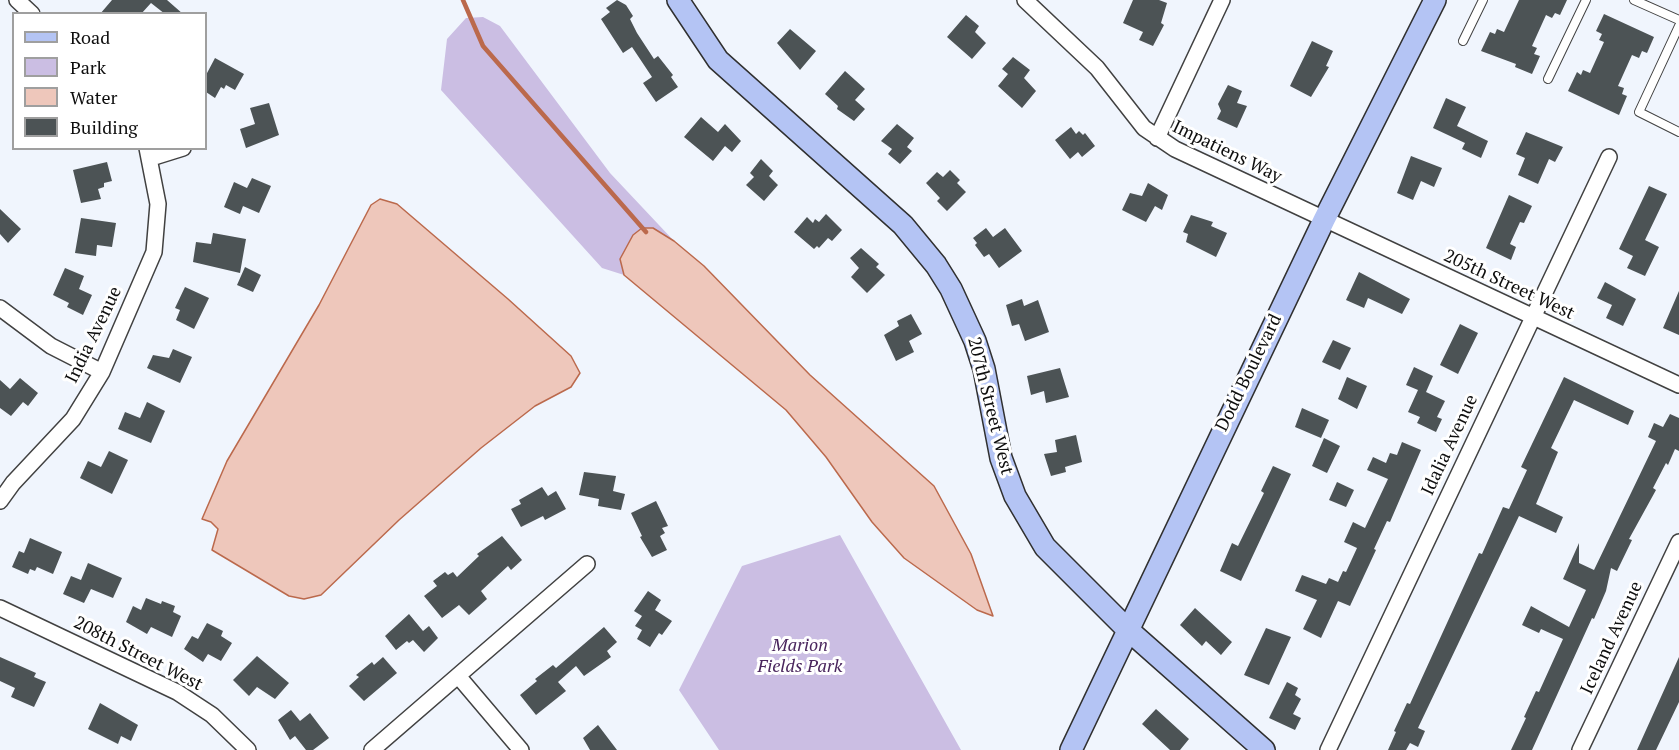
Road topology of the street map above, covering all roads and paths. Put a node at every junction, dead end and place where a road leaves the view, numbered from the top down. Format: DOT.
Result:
graph roads {
  1 [pos="16,0"];
  2 [pos="678,0"];
  3 [pos="1025,0"];
  4 [pos="1222,0"];
  5 [pos="1435,0"];
  6 [pos="1483,0"];
  7 [pos="1587,0"];
  8 [pos="1634,0"];
  9 [pos="30,12"];
  10 [pos="1679,20"];
  11 [pos="1679,26"];
  12 [pos="1463,41"];
  13 [pos="1548,79"];
  14 [pos="1679,132"];
  15 [pos="1157,138"];
  16 [pos="169,150"];
  17 [pos="149,153"];
  18 [pos="1609,157"];
  19 [pos="1324,220"];
  20 [pos="0,308"];
  21 [pos="1532,317"];
  22 [pos="102,372"];
  23 [pos="1679,385"];
  24 [pos="0,501"];
  25 [pos="1679,542"];
  26 [pos="587,564"];
  27 [pos="0,608"];
  28 [pos="1126,628"];
  29 [pos="459,677"];
  30 [pos="248,750"];
  31 [pos="372,750"];
  32 [pos="521,750"];
  33 [pos="1071,750"];
  34 [pos="1264,750"];
  35 [pos="1328,750"];
  36 [pos="1580,750"];
  1 -- 9 [label="street"];
  2 -- 28 [label="street, 207th Street West"];
  3 -- 15 [label="street, Impatiens Way"];
  4 -- 15 [label="street"];
  5 -- 19 [label="street, Dodd Boulevard"];
  6 -- 12 [label="lane"];
  7 -- 13 [label="lane"];
  8 -- 10 [label="lane"];
  11 -- 14 [label="lane"];
  15 -- 19 [label="street, Impatiens Way"];
  16 -- 17 [label="street"];
  17 -- 22 [label="street, India Avenue"];
  18 -- 21 [label="street, Idalia Avenue"];
  19 -- 21 [label="street, 205th Street West"];
  19 -- 28 [label="street, Dodd Boulevard"];
  20 -- 22 [label="street"];
  21 -- 23 [label="street, 205th Street West"];
  21 -- 35 [label="street, Idalia Avenue"];
  22 -- 24 [label="street, India Avenue"];
  25 -- 36 [label="street, Iceland Avenue"];
  26 -- 29 [label="street"];
  27 -- 30 [label="street, 208th Street West"];
  28 -- 33 [label="street, Dodd Boulevard"];
  28 -- 34 [label="street, 207th Street West"];
  29 -- 31 [label="street"];
  29 -- 32 [label="street"];
}
